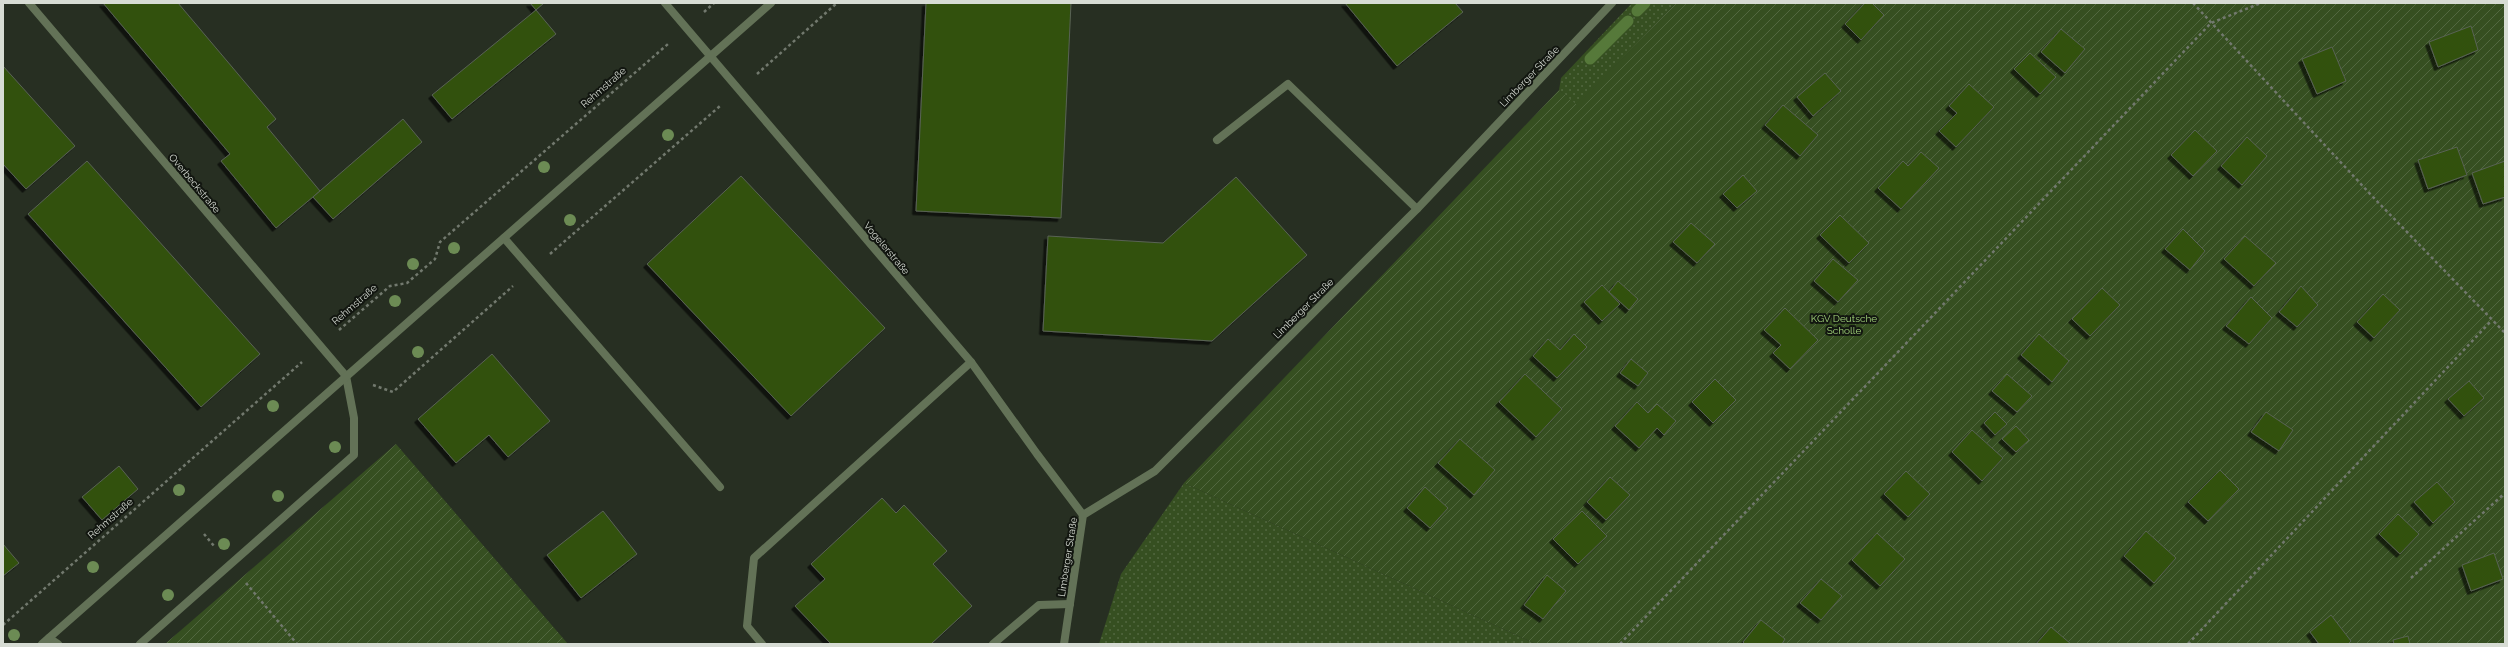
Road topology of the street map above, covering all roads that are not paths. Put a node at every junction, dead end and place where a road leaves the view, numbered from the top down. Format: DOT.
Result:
graph roads {
  1 [pos="28,3"];
  2 [pos="665,3"];
  3 [pos="771,3"];
  4 [pos="1612,3"];
  5 [pos="710,56"];
  6 [pos="1216,140"];
  7 [pos="1416,209"];
  8 [pos="504,238"];
  9 [pos="971,362"];
  10 [pos="346,376"];
  11 [pos="720,487"];
  12 [pos="1084,514"];
  13 [pos="1070,604"];
  14 [pos="49,638"];
  15 [pos="42,644"];
  16 [pos="58,644"];
  17 [pos="140,644"];
  18 [pos="762,644"];
  19 [pos="993,644"];
  20 [pos="1064,644"];
  1 -- 10 [label="street, Overbeckstraße"];
  2 -- 5 [label="street, Vogelerstraße"];
  3 -- 5 [label="street"];
  4 -- 7 [label="street, Limberger Straße"];
  5 -- 8 [label="street"];
  5 -- 9 [label="street, Vogelerstraße"];
  6 -- 7 [label="street"];
  7 -- 12 [label="street, Limberger Straße"];
  8 -- 10 [label="street"];
  8 -- 11 [label="street"];
  9 -- 12 [label="street, Vogelerstraße"];
  9 -- 18 [label="street"];
  10 -- 14 [label="street"];
  10 -- 17 [label="street"];
  12 -- 13 [label="street, Limberger Straße"];
  13 -- 19 [label="street"];
  13 -- 20 [label="street, Limberger Straße"];
  14 -- 15 [label="street"];
  14 -- 16 [label="street"];
}
